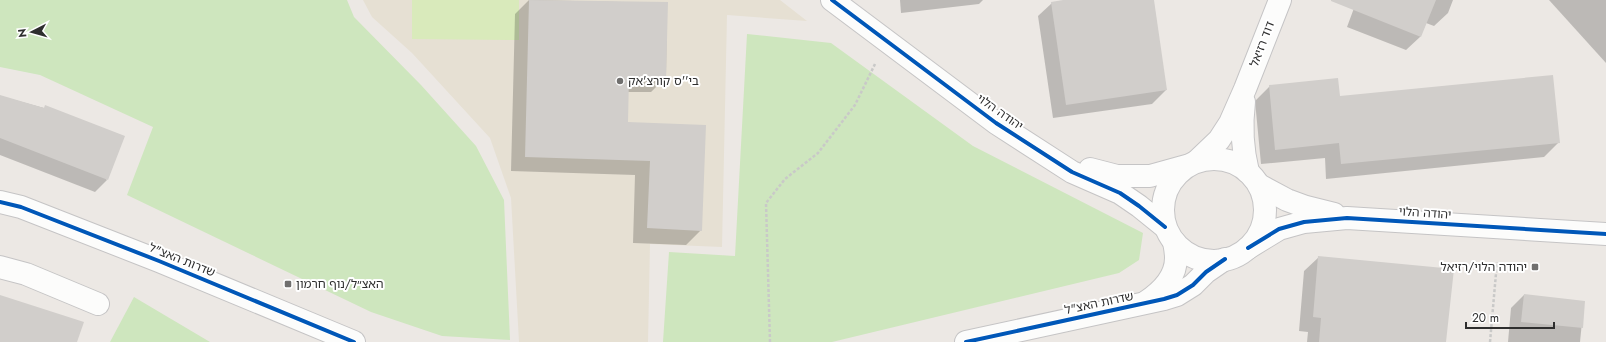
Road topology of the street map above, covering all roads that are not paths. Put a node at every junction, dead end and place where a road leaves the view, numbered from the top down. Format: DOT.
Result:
graph roads {
  1 [pos="832,0"];
  2 [pos="1280,0"];
  3 [pos="1245,89"];
  4 [pos="1054,160"];
  5 [pos="1192,164"];
  6 [pos="1254,179"];
  7 [pos="0,202"];
  8 [pos="1347,218"];
  9 [pos="1169,234"];
  10 [pos="1606,234"];
  11 [pos="1248,248"];
  12 [pos="1225,259"];
  13 [pos="0,267"];
  14 [pos="98,304"];
  15 [pos="1144,304"];
  16 [pos="354,342"];
  17 [pos="966,342"];
  1 -- 4 [label="street, יהודה הלוי"];
  2 -- 3 [label="street, דוד רזיאל"];
  3 -- 5 [label="street, דוד רזיאל"];
  3 -- 6 [label="street, דוד רזיאל"];
  4 -- 5 [label="street, יהודה הלוי"];
  4 -- 9 [label="street, יהודה הלוי"];
  5 -- 6 [label="street"];
  5 -- 9 [label="street"];
  6 -- 8 [label="street, יהודה הלוי"];
  6 -- 11 [label="street"];
  7 -- 16 [label="street, שדרות האצ\"ל"];
  8 -- 10 [label="street, יהודה הלוי"];
  8 -- 11 [label="street, יהודה הלוי"];
  9 -- 12 [label="street"];
  9 -- 15 [label="street, שדרות האצ\"ל"];
  11 -- 12 [label="street"];
  12 -- 15 [label="street, שדרות האצ\"ל"];
  13 -- 14 [label="street"];
  15 -- 17 [label="street, שדרות האצ\"ל"];
}
